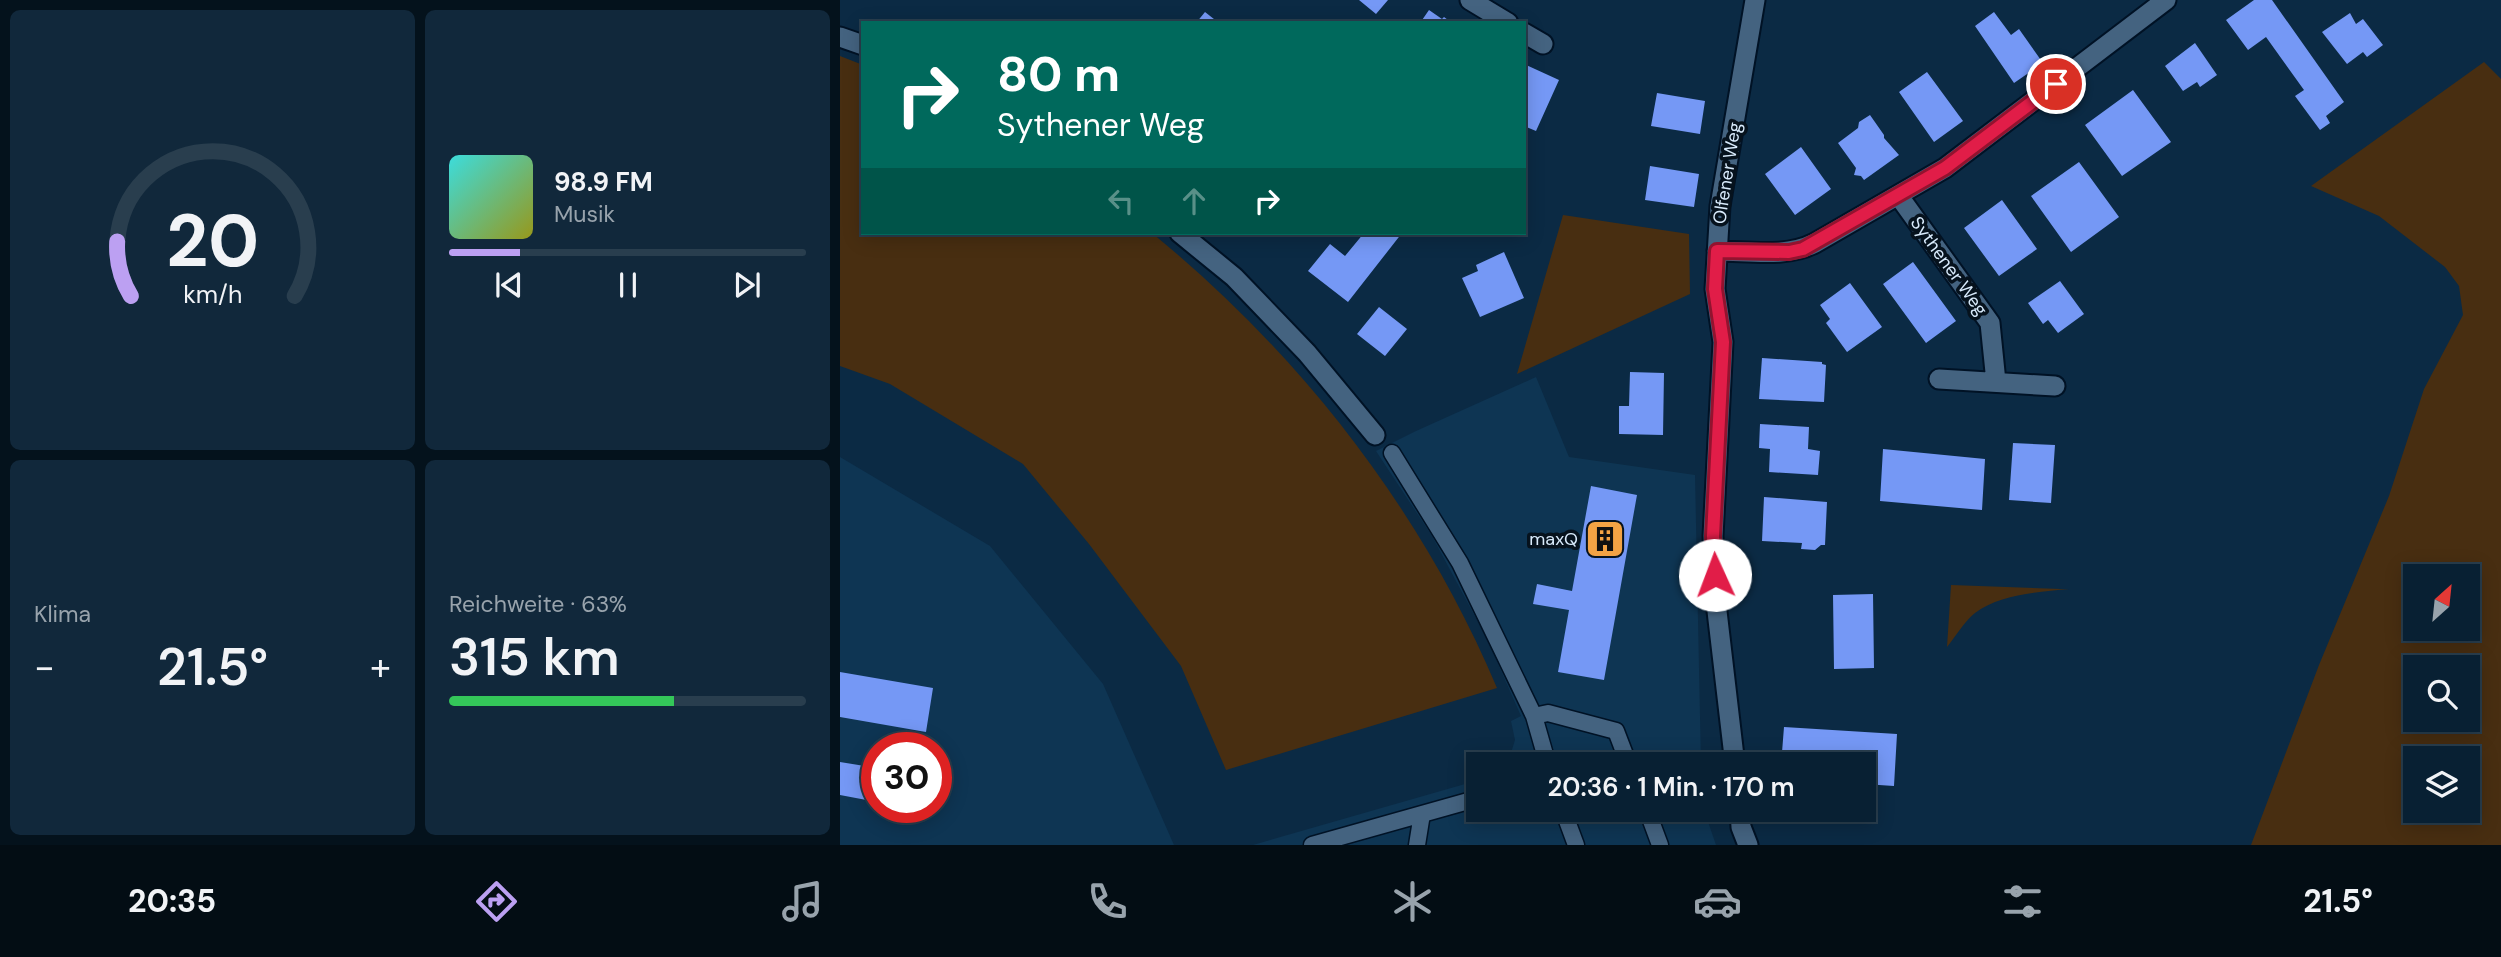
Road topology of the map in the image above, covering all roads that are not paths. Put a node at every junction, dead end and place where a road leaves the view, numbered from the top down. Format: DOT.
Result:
graph roads {
  1 [pos="1470,0"];
  2 [pos="1755,0"];
  3 [pos="2166,0"];
  4 [pos="1505,21"];
  5 [pos="1526,34"];
  6 [pos="840,37"];
  7 [pos="861,44"];
  8 [pos="1543,44"];
  9 [pos="1898,195"];
  10 [pos="1182,235"];
  11 [pos="1717,251"];
  12 [pos="1938,379"];
  13 [pos="1996,382"];
  14 [pos="2055,386"];
  15 [pos="1375,435"];
  16 [pos="1392,453"];
  17 [pos="1534,716"];
  18 [pos="1544,752"];
  19 [pos="1624,752"];
  20 [pos="1733,752"];
  21 [pos="1466,802"];
  22 [pos="1422,814"];
  23 [pos="1567,822"];
  24 [pos="1651,822"];
  25 [pos="1741,822"];
  26 [pos="1312,845"];
  27 [pos="1417,845"];
  28 [pos="1576,845"];
  29 [pos="1660,845"];
  30 [pos="1748,845"];
  1 -- 4 [label="street"];
  2 -- 11 [label="street, Olfener Weg"];
  3 -- 9 [label="street"];
  5 -- 8 [label="street"];
  6 -- 7 [label="street"];
  9 -- 11 [label="street"];
  9 -- 13 [label="street, Sythener Weg"];
  10 -- 15 [label="street"];
  11 -- 20 [label="street, Olfener Weg"];
  12 -- 13 [label="street"];
  13 -- 14 [label="street"];
  16 -- 17 [label="lane"];
  17 -- 18 [label="lane"];
  17 -- 19 [label="lane"];
  21 -- 22 [label="lane"];
  22 -- 26 [label="lane"];
  22 -- 27 [label="lane"];
  23 -- 28 [label="lane"];
  24 -- 29 [label="lane"];
  25 -- 30 [label="street"];
}
